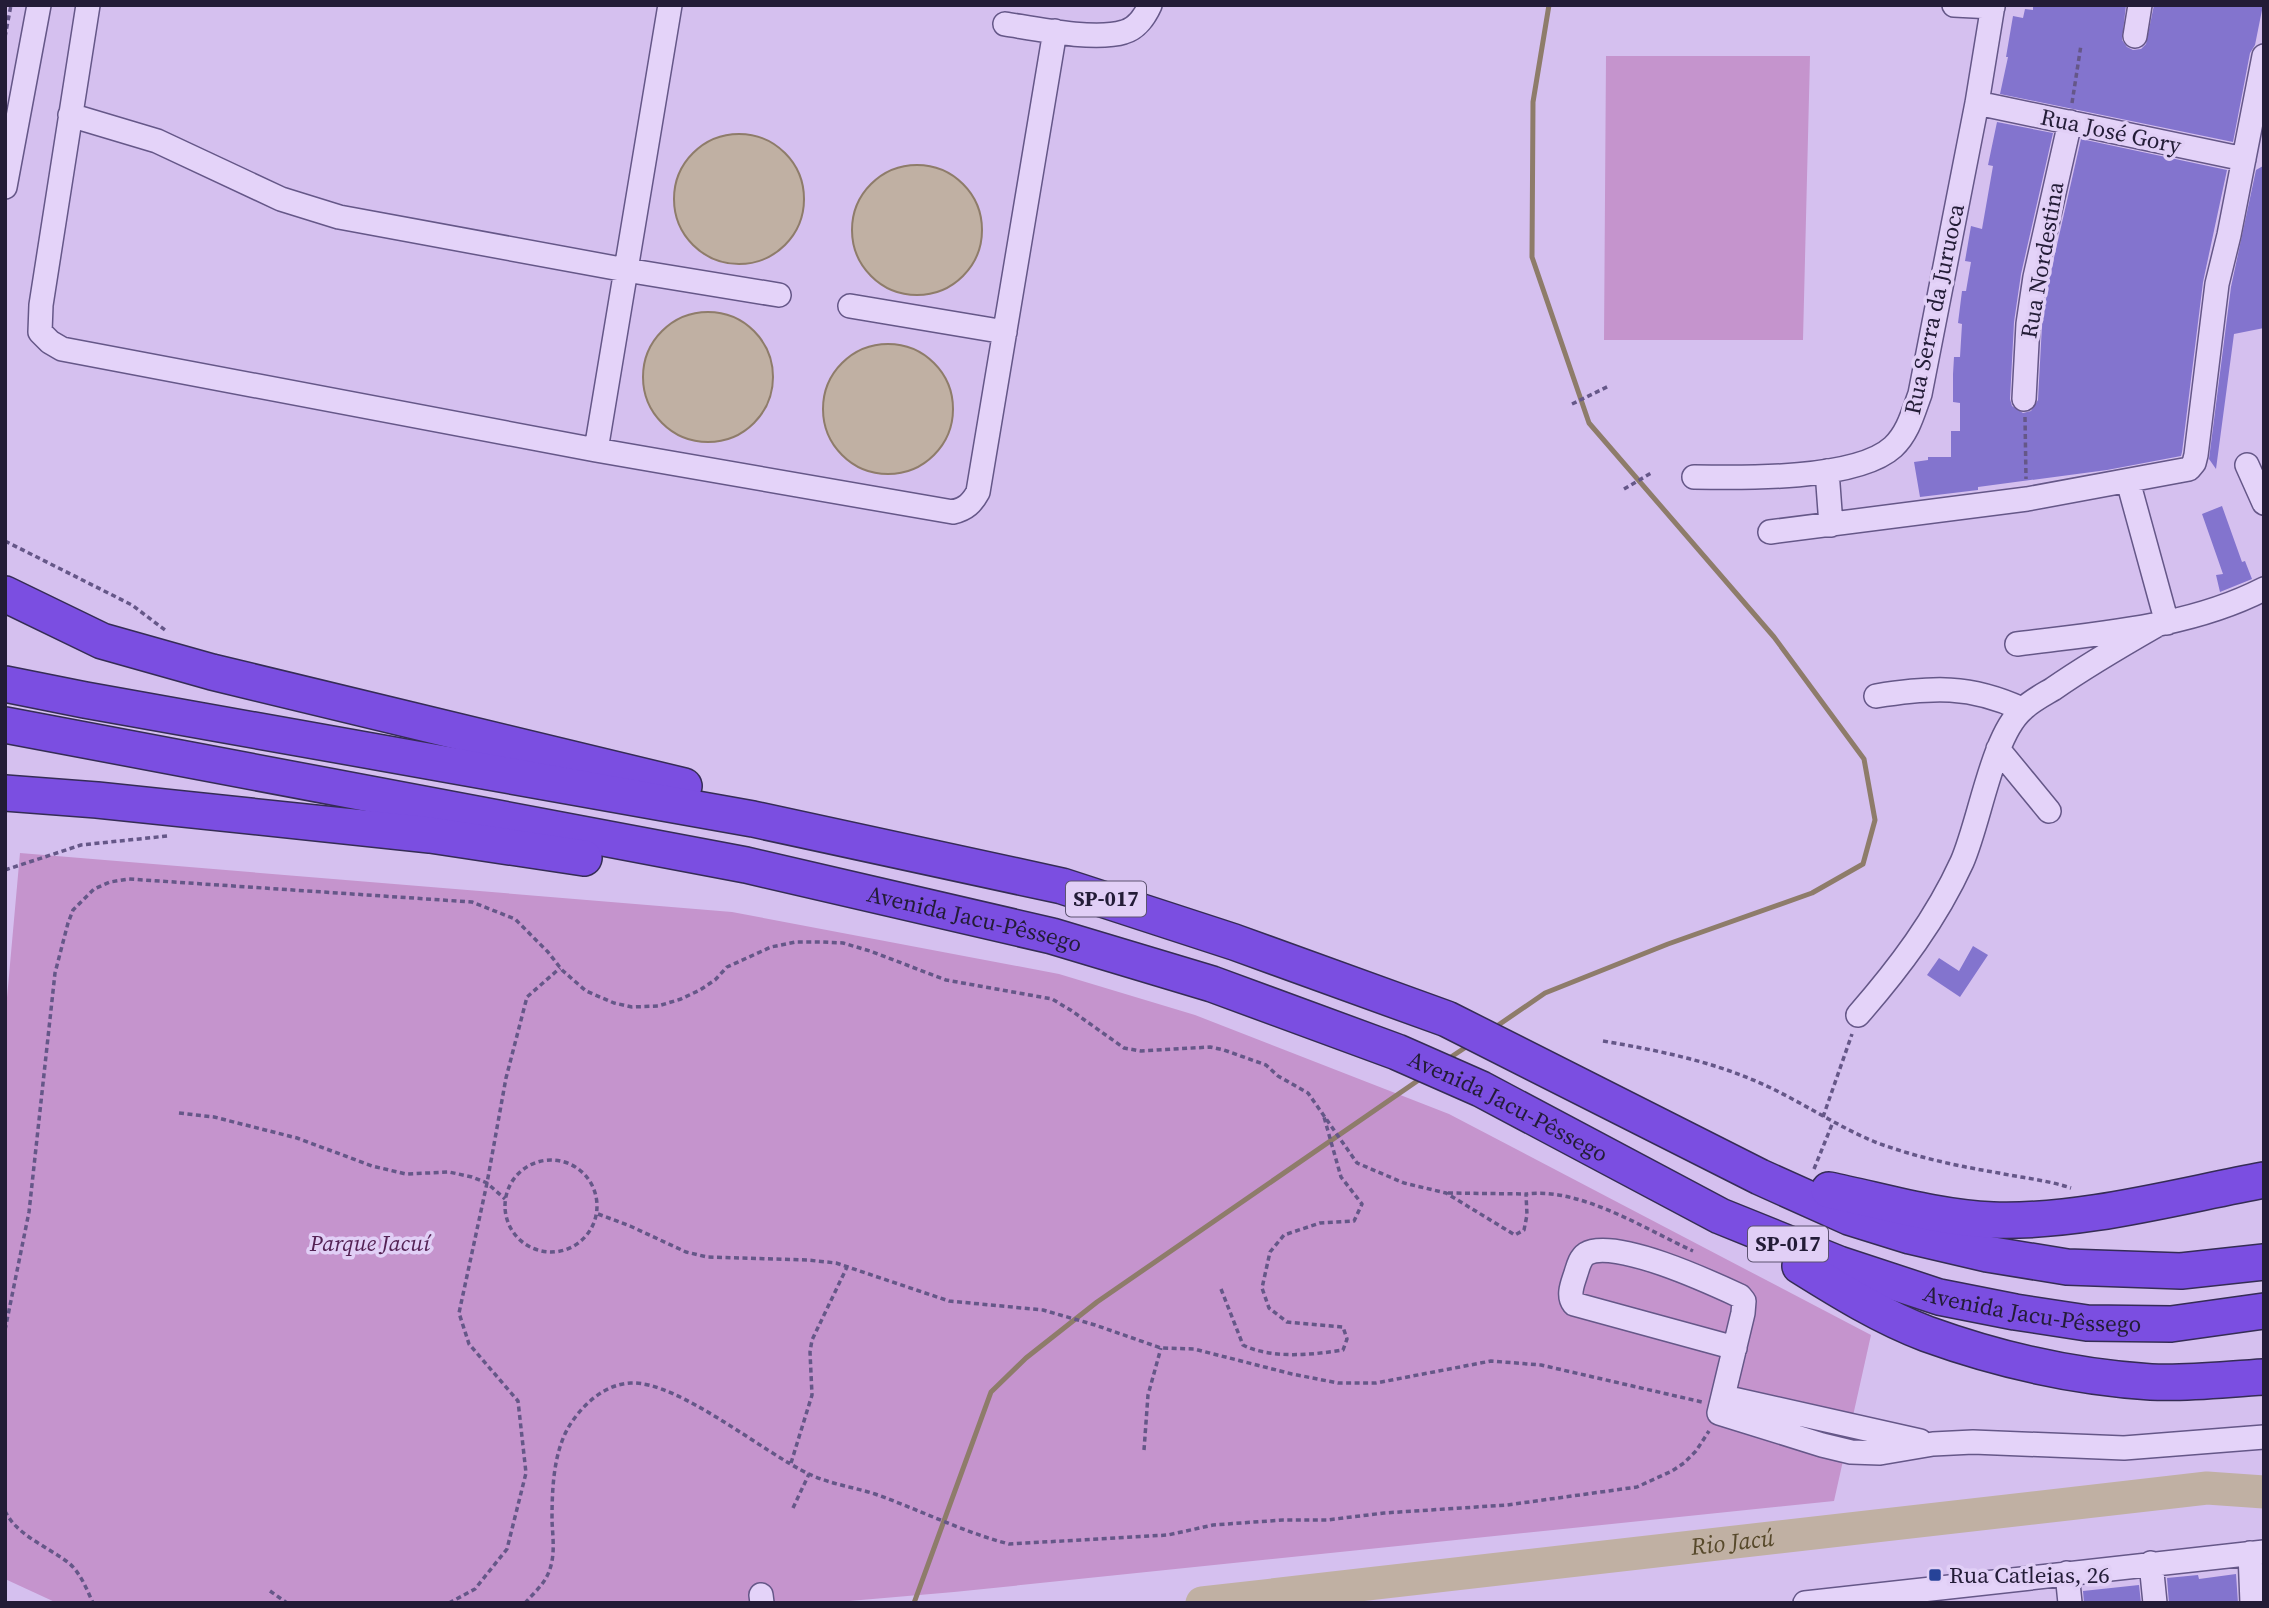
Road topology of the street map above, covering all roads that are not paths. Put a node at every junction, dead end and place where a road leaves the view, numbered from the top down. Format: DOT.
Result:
graph roads {
  1 [pos="39,5"];
  2 [pos="88,5"];
  3 [pos="670,5"];
  4 [pos="1150,5"];
  5 [pos="1954,5"];
  6 [pos="2140,5"];
  7 [pos="1993,6"];
  8 [pos="1005,24"];
  9 [pos="1055,32"];
  10 [pos="2135,36"];
  11 [pos="2264,57"];
  12 [pos="1977,103"];
  13 [pos="70,115"];
  14 [pos="2070,122"];
  15 [pos="2252,149"];
  16 [pos="5,187"];
  17 [pos="626,270"];
  18 [pos="779,295"];
  19 [pos="850,306"];
  20 [pos="1005,332"];
  21 [pos="2024,399"];
  22 [pos="597,450"];
  23 [pos="2247,465"];
  24 [pos="1826,471"];
  25 [pos="1694,477"];
  26 [pos="2128,481"];
  27 [pos="2264,503"];
  28 [pos="1831,524"];
  29 [pos="1770,532"];
  30 [pos="2264,589"];
  31 [pos="5,594"];
  32 [pos="2162,624"];
  33 [pos="2017,644"];
  34 [pos="5,684"];
  35 [pos="1876,696"];
  36 [pos="2022,709"];
  37 [pos="5,725"];
  38 [pos="1998,749"];
  39 [pos="5,793"];
  40 [pos="2049,811"];
  41 [pos="753,819"];
  42 [pos="746,865"];
  43 [pos="1858,1015"];
  44 [pos="1759,1177"];
  45 [pos="2264,1180"];
  46 [pos="1720,1216"];
  47 [pos="2264,1262"];
  48 [pos="2264,1311"];
  49 [pos="1735,1348"];
  50 [pos="2264,1377"];
  51 [pos="2264,1437"];
  52 [pos="2257,1552"];
  53 [pos="2151,1563"];
  54 [pos="2067,1573"];
  55 [pos="1983,1592"];
  56 [pos="1899,1598"];
  57 [pos="1813,1602"];
  58 [pos="1805,1603"];
  59 [pos="2070,1603"];
  60 [pos="2155,1603"];
  61 [pos="2252,1603"];
  1 -- 16 [label="street"];
  2 -- 13 [label="street"];
  3 -- 17 [label="street"];
  4 -- 9 [label="street"];
  5 -- 7 [label="street, Rua Serra da Juruoca"];
  6 -- 10 [label="street"];
  7 -- 12 [label="street, Rua Serra da Juruoca"];
  8 -- 9 [label="street"];
  9 -- 20 [label="street"];
  11 -- 15 [label="street"];
  12 -- 14 [label="street, Rua José Gory"];
  12 -- 24 [label="street, Rua Serra da Juruoca"];
  13 -- 17 [label="street"];
  13 -- 22 [label="street"];
  14 -- 15 [label="street, Rua José Gory"];
  14 -- 21 [label="street, Rua Nordestina"];
  15 -- 26 [label="street"];
  17 -- 18 [label="street"];
  17 -- 22 [label="street"];
  19 -- 20 [label="street"];
  20 -- 22 [label="street"];
  23 -- 27 [label="street"];
  24 -- 25 [label="street, Rua Serra da Juruoca"];
  24 -- 28 [label="street"];
  26 -- 28 [label="street"];
  26 -- 32 [label="street"];
  28 -- 29 [label="street"];
  30 -- 32 [label="street"];
  31 -- 41 [label="highway"];
  32 -- 33 [label="street"];
  32 -- 36 [label="street"];
  34 -- 41 [label="highway, Avenida Jacu-Pêssego"];
  35 -- 36 [label="street"];
  36 -- 38 [label="street"];
  37 -- 42 [label="highway, Avenida Jacu-Pêssego"];
  38 -- 40 [label="street"];
  38 -- 43 [label="street"];
  39 -- 42 [label="highway"];
  41 -- 44 [label="highway, Avenida Jacu-Pêssego / SP-017"];
  42 -- 46 [label="highway, Avenida Jacu-Pêssego / SP-017"];
  44 -- 45 [label="highway"];
  44 -- 47 [label="highway, Avenida Jacu-Pêssego / SP-017"];
  46 -- 48 [label="highway, Avenida Jacu-Pêssego / SP-017"];
  46 -- 50 [label="highway"];
  49 -- 49 [label="street"];
  49 -- 51 [label="street"];
  52 -- 53 [label="street"];
  52 -- 61 [label="street"];
  53 -- 54 [label="street"];
  53 -- 60 [label="street"];
  54 -- 55 [label="street"];
  54 -- 59 [label="street"];
  55 -- 56 [label="street"];
  56 -- 57 [label="street"];
  57 -- 58 [label="street"];
}
